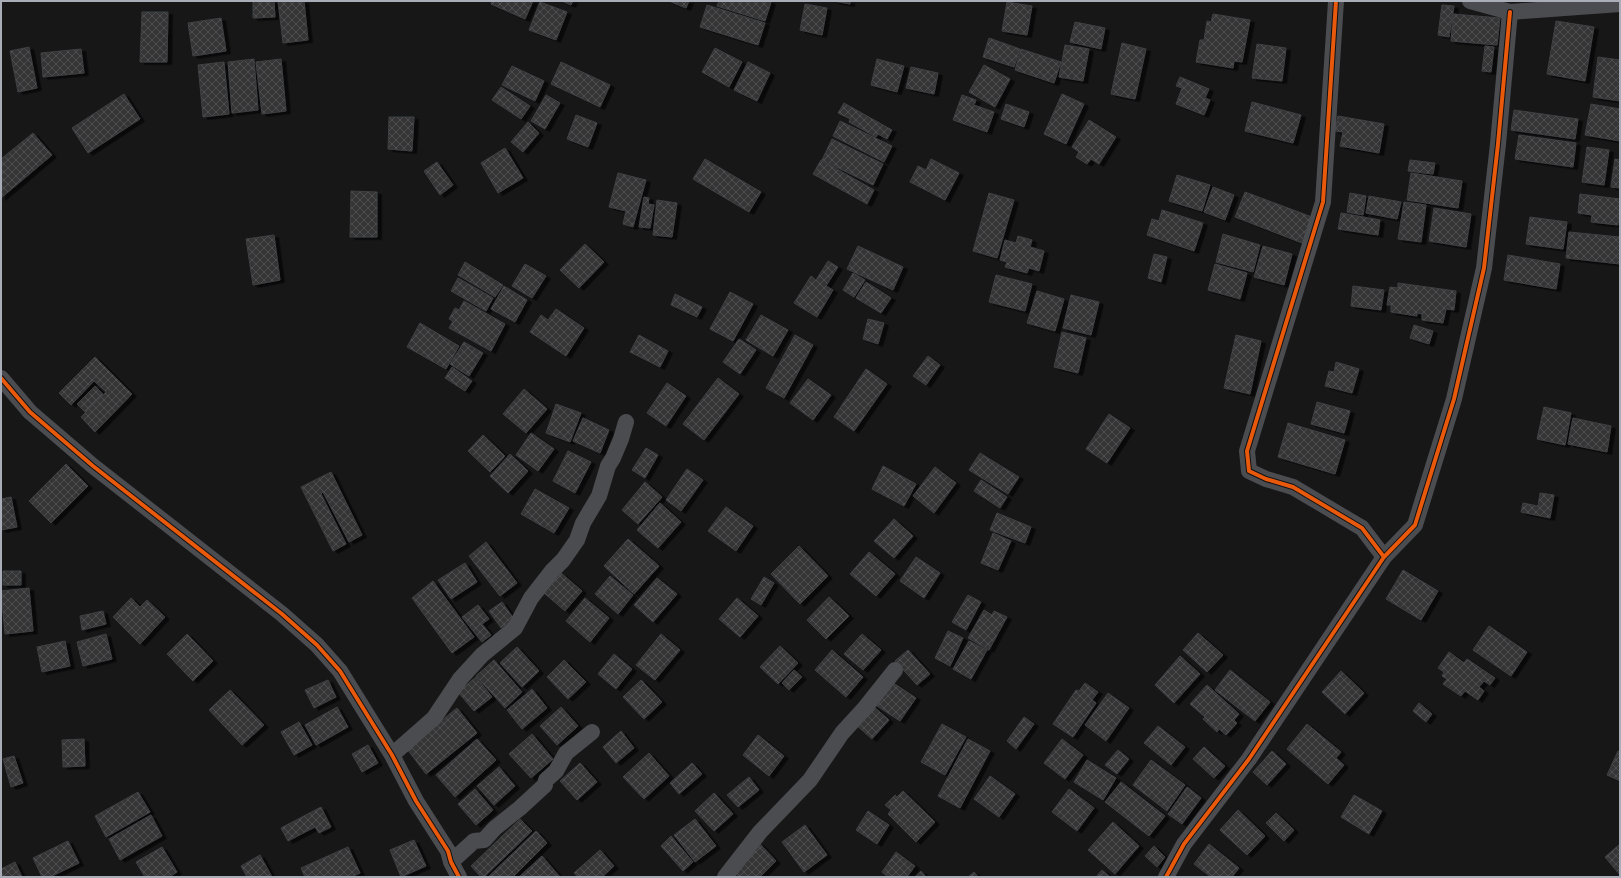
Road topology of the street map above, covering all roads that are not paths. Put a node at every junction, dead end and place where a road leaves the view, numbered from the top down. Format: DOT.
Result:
graph roads {
  1 [pos="1336,1"];
  2 [pos="1470,1"];
  3 [pos="1620,4"];
  4 [pos="1510,12"];
  5 [pos="1,378"];
  6 [pos="626,422"];
  7 [pos="1384,557"];
  8 [pos="895,670"];
  9 [pos="592,732"];
  10 [pos="392,756"];
  11 [pos="451,862"];
  12 [pos="460,877"];
  13 [pos="725,877"];
  14 [pos="1166,877"];
  1 -- 7 [label="street"];
  2 -- 4 [label="street"];
  3 -- 4 [label="street"];
  4 -- 7 [label="street"];
  5 -- 10 [label="street"];
  6 -- 10 [label="street"];
  7 -- 14 [label="street"];
  8 -- 13 [label="street"];
  9 -- 11 [label="street"];
  10 -- 11 [label="street"];
  11 -- 12 [label="street"];
}
